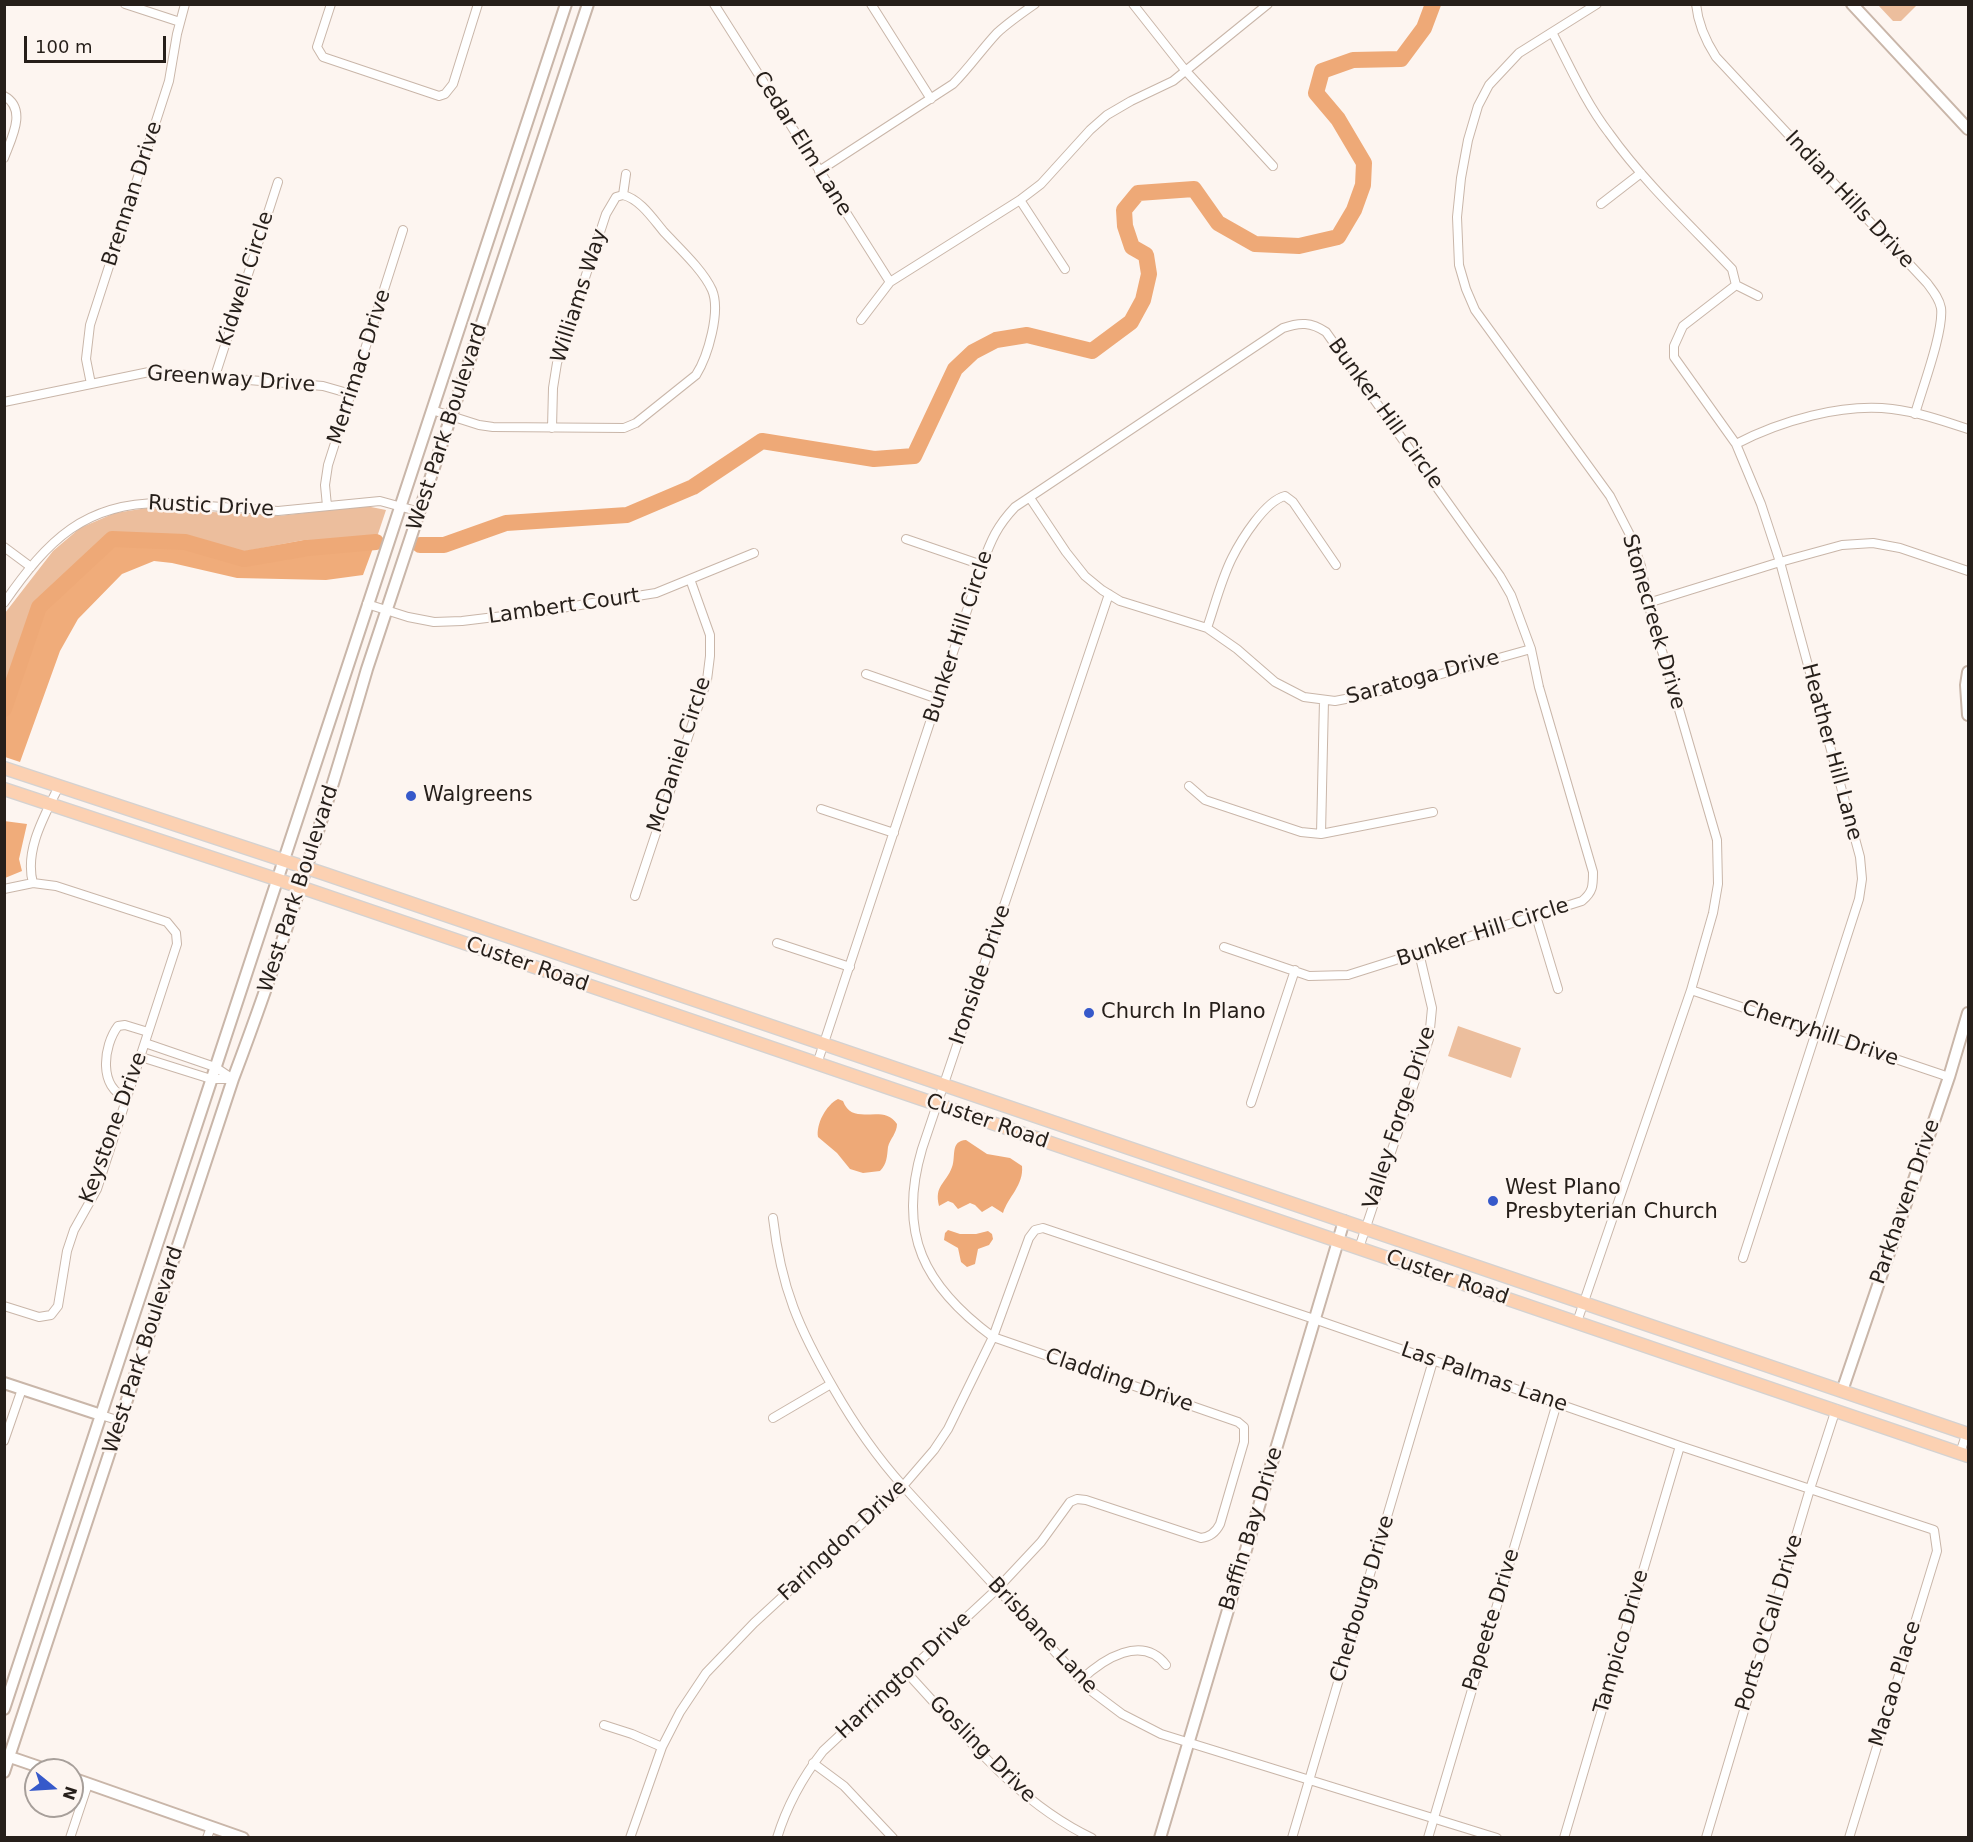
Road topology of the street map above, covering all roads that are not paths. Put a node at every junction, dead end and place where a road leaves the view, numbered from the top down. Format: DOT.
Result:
graph roads {
  1 [pos="125,4"];
  2 [pos="185,4"];
  3 [pos="331,4"];
  4 [pos="478,4"];
  5 [pos="566,4"];
  6 [pos="588,4"];
  7 [pos="714,4"];
  8 [pos="871,4"];
  9 [pos="1133,4"];
  10 [pos="1268,4"];
  11 [pos="1597,4"];
  12 [pos="1696,4"];
  13 [pos="1852,4"];
  14 [pos="1031,6"];
  15 [pos="180,22"];
  16 [pos="1553,34"];
  17 [pos="1185,70"];
  18 [pos="4,96"];
  19 [pos="931,99"];
  20 [pos="1968,129"];
  21 [pos="4,158"];
  22 [pos="1273,166"];
  23 [pos="819,171"];
  24 [pos="1641,173"];
  25 [pos="626,174"];
  26 [pos="278,182"];
  27 [pos="623,195"];
  28 [pos="1020,200"];
  29 [pos="1601,204"];
  30 [pos="403,230"];
  31 [pos="1065,269"];
  32 [pos="890,282"];
  33 [pos="1736,285"];
  34 [pos="1758,296"];
  35 [pos="861,320"];
  36 [pos="215,376"];
  37 [pos="91,384"];
  38 [pos="351,394"];
  39 [pos="4,402"];
  40 [pos="432,410"];
  41 [pos="1915,414"];
  42 [pos="451,416"];
  43 [pos="552,428"];
  44 [pos="1968,429"];
  45 [pos="1736,444"];
  46 [pos="1030,498"];
  47 [pos="327,506"];
  48 [pos="400,506"];
  49 [pos="420,512"];
  50 [pos="906,539"];
  51 [pos="4,547"];
  52 [pos="754,553"];
  53 [pos="1780,562"];
  54 [pos="982,565"];
  55 [pos="1336,565"];
  56 [pos="31,567"];
  57 [pos="1968,571"];
  58 [pos="690,579"];
  59 [pos="1109,594"];
  60 [pos="4,603"];
  61 [pos="1648,603"];
  62 [pos="367,604"];
  63 [pos="387,611"];
  64 [pos="1207,628"];
  65 [pos="1531,649"];
  66 [pos="1968,672"];
  67 [pos="866,675"];
  68 [pos="938,699"];
  69 [pos="1324,700"];
  70 [pos="335,703"];
  71 [pos="356,709"];
  72 [pos="1968,715"];
  73 [pos="4,768"];
  74 [pos="59,786"];
  75 [pos="1189,786"];
  76 [pos="4,789"];
  77 [pos="51,804"];
  78 [pos="821,809"];
  79 [pos="1432,812"];
  80 [pos="894,833"];
  81 [pos="1321,834"];
  82 [pos="283,860"];
  83 [pos="306,868"];
  84 [pos="277,879"];
  85 [pos="33,883"];
  86 [pos="300,887"];
  87 [pos="4,889"];
  88 [pos="636,896"];
  89 [pos="1536,916"];
  90 [pos="777,943"];
  91 [pos="1224,947"];
  92 [pos="1419,953"];
  93 [pos="850,967"];
  94 [pos="1295,970"];
  95 [pos="1558,989"];
  96 [pos="1691,990"];
  97 [pos="1968,1013"];
  98 [pos="148,1032"];
  99 [pos="1816,1033"];
  100 [pos="145,1043"];
  101 [pos="824,1044"];
  102 [pos="141,1057"];
  103 [pos="817,1064"];
  104 [pos="215,1066"];
  105 [pos="1949,1077"];
  106 [pos="233,1078"];
  107 [pos="211,1079"];
  108 [pos="944,1085"];
  109 [pos="127,1098"];
  110 [pos="1251,1103"];
  111 [pos="937,1106"];
  112 [pos="773,1218"];
  113 [pos="1344,1221"];
  114 [pos="1365,1228"];
  115 [pos="1035,1230"];
  116 [pos="1338,1240"];
  117 [pos="1359,1248"];
  118 [pos="1743,1258"];
  119 [pos="149,1270"];
  120 [pos="168,1276"];
  121 [pos="1583,1302"];
  122 [pos="4,1306"];
  123 [pos="1314,1319"];
  124 [pos="1577,1322"];
  125 [pos="993,1337"];
  126 [pos="1433,1360"];
  127 [pos="4,1383"];
  128 [pos="831,1384"];
  129 [pos="22,1389"];
  130 [pos="1842,1391"];
  131 [pos="1557,1403"];
  132 [pos="1836,1409"];
  133 [pos="101,1414"];
  134 [pos="773,1418"];
  135 [pos="120,1420"];
  136 [pos="1968,1432"];
  137 [pos="4,1441"];
  138 [pos="1680,1446"];
  139 [pos="1964,1454"];
  140 [pos="903,1486"];
  141 [pos="1810,1489"];
  142 [pos="1073,1500"];
  143 [pos="1934,1530"];
  144 [pos="997,1589"];
  145 [pos="1166,1665"];
  146 [pos="908,1674"];
  147 [pos="1081,1680"];
  148 [pos="4,1709"];
  149 [pos="604,1725"];
  150 [pos="1188,1743"];
  151 [pos="662,1747"];
  152 [pos="7,1756"];
  153 [pos="24,1762"];
  154 [pos="813,1763"];
  155 [pos="4,1772"];
  156 [pos="1309,1780"];
  157 [pos="84,1782"];
  158 [pos="88,1784"];
  159 [pos="1434,1817"];
  160 [pos="209,1832"];
  161 [pos="70,1838"];
  162 [pos="243,1838"];
  163 [pos="630,1838"];
  164 [pos="777,1838"];
  165 [pos="893,1838"];
  166 [pos="1092,1838"];
  167 [pos="1160,1838"];
  168 [pos="1292,1838"];
  169 [pos="1428,1838"];
  170 [pos="1497,1838"];
  171 [pos="1564,1838"];
  172 [pos="1706,1838"];
  173 [pos="1849,1838"];
  1 -- 15 [label="street"];
  2 -- 15 [label="street, Brennan Drive"];
  3 -- 4 [label="street"];
  5 -- 40 [label="main road, West Park Boulevard"];
  6 -- 42 [label="main road, West Park Boulevard"];
  7 -- 23 [label="street, Cedar Elm Lane"];
  8 -- 19 [label="street"];
  9 -- 17 [label="street"];
  10 -- 17 [label="street"];
  11 -- 16 [label="street, Stonecreek Drive"];
  12 -- 41 [label="street, Indian Hills Drive"];
  13 -- 20 [label="main road"];
  14 -- 19 [label="street"];
  15 -- 37 [label="street, Brennan Drive"];
  16 -- 24 [label="street"];
  16 -- 61 [label="street, Stonecreek Drive"];
  17 -- 22 [label="street"];
  17 -- 28 [label="street"];
  18 -- 21 [label="street"];
  19 -- 23 [label="street"];
  23 -- 32 [label="street, Cedar Elm Lane"];
  24 -- 29 [label="street"];
  24 -- 33 [label="street"];
  25 -- 27 [label="street"];
  26 -- 36 [label="street, Kidwell Circle"];
  27 -- 43 [label="street, Williams Way"];
  27 -- 43 [label="street"];
  28 -- 31 [label="street"];
  28 -- 32 [label="street"];
  30 -- 38 [label="street, Merrimac Drive"];
  32 -- 35 [label="street"];
  33 -- 34 [label="street"];
  33 -- 45 [label="street, Heather Hill Lane"];
  36 -- 37 [label="street, Greenway Drive"];
  36 -- 38 [label="street, Greenway Drive"];
  37 -- 39 [label="street, Greenway Drive"];
  38 -- 47 [label="street, Merrimac Drive"];
  40 -- 42 [label="street"];
  40 -- 48 [label="main road, West Park Boulevard"];
  41 -- 44 [label="street"];
  41 -- 45 [label="street"];
  42 -- 43 [label="street"];
  42 -- 49 [label="main road, West Park Boulevard"];
  45 -- 53 [label="street, Heather Hill Lane"];
  46 -- 54 [label="street, Bunker Hill Circle"];
  46 -- 59 [label="street, Saratoga Drive"];
  46 -- 65 [label="street, Bunker Hill Circle"];
  47 -- 48 [label="street, Rustic Drive"];
  47 -- 56 [label="street, Rustic Drive"];
  48 -- 49 [label="street, Rustic Drive"];
  48 -- 62 [label="main road, West Park Boulevard"];
  49 -- 63 [label="main road, West Park Boulevard"];
  50 -- 54 [label="street"];
  51 -- 56 [label="street"];
  52 -- 58 [label="street, Lambert Court"];
  53 -- 57 [label="street"];
  53 -- 61 [label="street"];
  53 -- 99 [label="street, Heather Hill Lane"];
  54 -- 68 [label="street, Bunker Hill Circle"];
  55 -- 64 [label="street"];
  56 -- 60 [label="street, Rustic Drive"];
  58 -- 63 [label="street, Lambert Court"];
  58 -- 88 [label="street, McDaniel Circle"];
  59 -- 64 [label="street, Saratoga Drive"];
  59 -- 108 [label="street, Ironside Drive"];
  61 -- 96 [label="street, Stonecreek Drive"];
  62 -- 63 [label="street, Lambert Court"];
  62 -- 70 [label="main road, West Park Boulevard"];
  63 -- 71 [label="main road, West Park Boulevard"];
  64 -- 69 [label="street, Saratoga Drive"];
  65 -- 69 [label="street, Saratoga Drive"];
  65 -- 89 [label="street, Bunker Hill Circle"];
  66 -- 72 [label="main road"];
  67 -- 68 [label="street"];
  68 -- 80 [label="street, Bunker Hill Circle"];
  69 -- 81 [label="street"];
  70 -- 71 [label="main road"];
  70 -- 82 [label="main road, West Park Boulevard"];
  71 -- 83 [label="main road, West Park Boulevard"];
  73 -- 74 [label="main road, Custer Road"];
  74 -- 77 [label="street"];
  74 -- 82 [label="main road, Custer Road"];
  75 -- 81 [label="street"];
  76 -- 77 [label="main road, Custer Road"];
  77 -- 84 [label="main road, Custer Road"];
  77 -- 85 [label="street"];
  78 -- 80 [label="street"];
  79 -- 81 [label="street"];
  80 -- 93 [label="street, Bunker Hill Circle"];
  82 -- 83 [label="main road, Custer Road"];
  82 -- 84 [label="main road, West Park Boulevard"];
  83 -- 86 [label="main road, West Park Boulevard"];
  83 -- 101 [label="main road, Custer Road"];
  84 -- 86 [label="main road, Custer Road"];
  84 -- 104 [label="main road, West Park Boulevard"];
  85 -- 87 [label="street"];
  85 -- 98 [label="street, Keystone Drive"];
  86 -- 103 [label="main road, Custer Road"];
  86 -- 106 [label="main road, West Park Boulevard"];
  89 -- 92 [label="street, Bunker Hill Circle"];
  89 -- 95 [label="street"];
  90 -- 93 [label="street"];
  91 -- 94 [label="street, Bunker Hill Circle"];
  92 -- 94 [label="street, Bunker Hill Circle"];
  92 -- 114 [label="street, Valley Forge Drive"];
  93 -- 101 [label="street, Bunker Hill Circle"];
  94 -- 110 [label="street"];
  96 -- 99 [label="street, Cherryhill Drive"];
  96 -- 121 [label="street, Stonecreek Drive"];
  97 -- 105 [label="main road, Parkhaven Drive"];
  98 -- 100 [label="street, Keystone Drive"];
  98 -- 109 [label="street"];
  99 -- 105 [label="street, Cherryhill Drive"];
  99 -- 118 [label="street, Heather Hill Lane"];
  100 -- 102 [label="street, Keystone Drive"];
  100 -- 104 [label="street"];
  101 -- 103 [label="street, Bunker Hill Circle"];
  101 -- 108 [label="main road, Custer Road"];
  102 -- 107 [label="street"];
  102 -- 109 [label="street, Keystone Drive"];
  103 -- 111 [label="main road, Custer Road"];
  104 -- 106 [label="street"];
  104 -- 107 [label="main road, West Park Boulevard"];
  105 -- 130 [label="main road, Parkhaven Drive"];
  106 -- 107 [label="street"];
  106 -- 120 [label="main road, West Park Boulevard"];
  107 -- 119 [label="main road, West Park Boulevard"];
  108 -- 111 [label="street, Ironside Drive"];
  108 -- 113 [label="main road, Custer Road"];
  109 -- 122 [label="street, Keystone Drive"];
  111 -- 116 [label="main road, Custer Road"];
  111 -- 125 [label="street, Ironside Drive"];
  112 -- 128 [label="street, Brisbane Lane"];
  113 -- 114 [label="main road, Custer Road"];
  113 -- 116 [label="main road, Baffin Bay Drive"];
  114 -- 117 [label="street, Valley Forge Drive"];
  114 -- 121 [label="main road, Custer Road"];
  115 -- 123 [label="street, Las Palmas Lane"];
  115 -- 125 [label="street, Faringdon Drive"];
  116 -- 117 [label="main road, Custer Road"];
  116 -- 123 [label="main road, Baffin Bay Drive"];
  117 -- 124 [label="main road, Custer Road"];
  119 -- 120 [label="main road"];
  119 -- 133 [label="main road, West Park Boulevard"];
  120 -- 135 [label="main road, West Park Boulevard"];
  121 -- 124 [label="street, Stonecreek Drive"];
  121 -- 130 [label="main road, Custer Road"];
  123 -- 126 [label="street, Las Palmas Lane"];
  123 -- 150 [label="main road, Baffin Bay Drive"];
  124 -- 132 [label="main road, Custer Road"];
  125 -- 140 [label="street, Faringdon Drive"];
  125 -- 142 [label="street, Cladding Drive"];
  126 -- 131 [label="street, Las Palmas Lane"];
  126 -- 156 [label="street, Cherbourg Drive"];
  127 -- 129 [label="main road"];
  128 -- 134 [label="street"];
  128 -- 140 [label="street, Brisbane Lane"];
  129 -- 133 [label="main road"];
  129 -- 137 [label="street"];
  130 -- 132 [label="main road"];
  130 -- 136 [label="main road, Custer Road"];
  131 -- 138 [label="street, Las Palmas Lane"];
  131 -- 159 [label="street, Papeete Drive"];
  132 -- 139 [label="main road, Custer Road"];
  132 -- 141 [label="street, Ports O'Call Drive"];
  133 -- 135 [label="street"];
  133 -- 148 [label="main road, West Park Boulevard"];
  135 -- 152 [label="main road, West Park Boulevard"];
  136 -- 139 [label="street"];
  138 -- 141 [label="street, Las Palmas Lane"];
  138 -- 171 [label="street, Tampico Drive"];
  140 -- 144 [label="street, Brisbane Lane"];
  140 -- 151 [label="street, Faringdon Drive"];
  141 -- 143 [label="street, Las Palmas Lane"];
  141 -- 172 [label="street, Ports O'Call Drive"];
  142 -- 144 [label="street, Harrington Drive"];
  143 -- 173 [label="street, Macao Place"];
  144 -- 146 [label="street, Harrington Drive"];
  144 -- 147 [label="street, Brisbane Lane"];
  145 -- 147 [label="street"];
  146 -- 154 [label="street, Harrington Drive"];
  146 -- 166 [label="street, Gosling Drive"];
  147 -- 150 [label="street, Brisbane Lane"];
  149 -- 151 [label="street"];
  150 -- 156 [label="street, Brisbane Lane"];
  150 -- 167 [label="main road, Baffin Bay Drive"];
  151 -- 163 [label="street, Faringdon Drive"];
  152 -- 153 [label="main road"];
  152 -- 155 [label="main road, West Park Boulevard"];
  154 -- 164 [label="street, Harrington Drive"];
  154 -- 165 [label="street"];
  156 -- 159 [label="street, Brisbane Lane"];
  156 -- 168 [label="street, Cherbourg Drive"];
  157 -- 158 [label="main road"];
  158 -- 160 [label="main road"];
  158 -- 161 [label="street"];
  159 -- 169 [label="street, Papeete Drive"];
  159 -- 170 [label="street, Brisbane Lane"];
  160 -- 162 [label="main road"];
}
